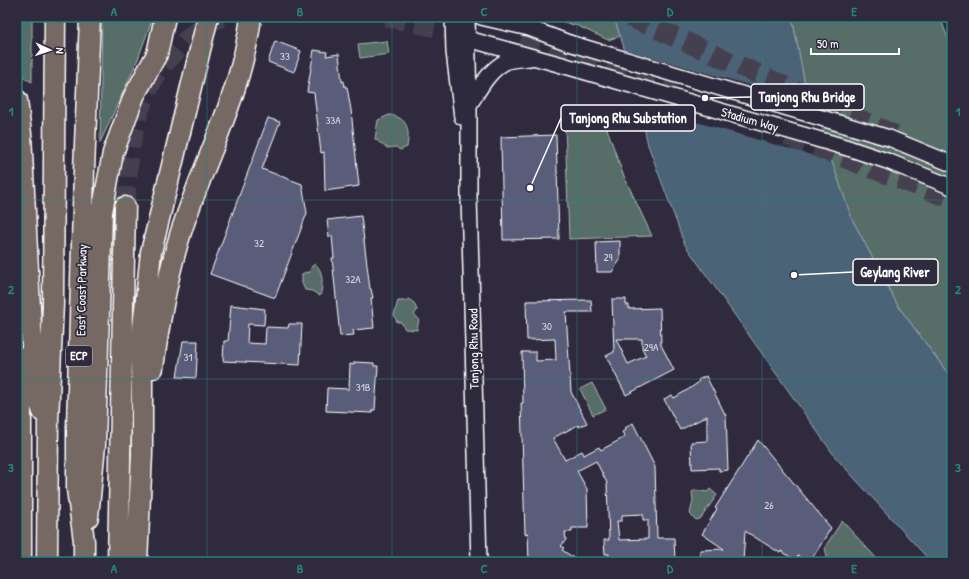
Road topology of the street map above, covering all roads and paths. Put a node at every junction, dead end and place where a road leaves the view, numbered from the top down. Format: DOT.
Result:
graph roads {
  1 [pos="55,17"];
  2 [pos="90,17"];
  3 [pos="165,17"];
  4 [pos="208,17"];
  5 [pos="251,17"];
  6 [pos="453,17"];
  7 [pos="467,17"];
  8 [pos="481,17"];
  9 [pos="515,17"];
  10 [pos="529,28"];
  11 [pos="459,37"];
  12 [pos="534,57"];
  13 [pos="17,100"];
  14 [pos="469,105"];
  15 [pos="469,137"];
  16 [pos="952,164"];
  17 [pos="952,187"];
  18 [pos="125,207"];
  19 [pos="17,265"];
  20 [pos="48,421"];
  21 [pos="142,454"];
  22 [pos="84,541"];
  23 [pos="21,562"];
  24 [pos="47,562"];
  25 [pos="84,562"];
  26 [pos="118,562"];
  27 [pos="137,562"];
  28 [pos="479,562"];
  1 -- 20 [label="highway, ECP"];
  2 -- 22 [label="highway, East Coast Parkway / ECP"];
  3 -- 22 [label="highway"];
  4 -- 21 [label="highway"];
  5 -- 21 [label="highway"];
  6 -- 11 [label="street, Tanjong Rhu Road"];
  7 -- 11 [label="street, Tanjong Rhu Road"];
  8 -- 10 [label="street, Stadium Way"];
  9 -- 10 [label="street"];
  10 -- 16 [label="street, Stadium Way"];
  11 -- 12 [label="street, Stadium Way"];
  11 -- 14 [label="street, Tanjong Rhu Road"];
  11 -- 15 [label="street, Tanjong Rhu Road"];
  12 -- 14 [label="street"];
  12 -- 17 [label="street, Stadium Way, bridge"];
  13 -- 20 [label="highway"];
  14 -- 15 [label="street, Tanjong Rhu Road"];
  15 -- 28 [label="street, Tanjong Rhu Road"];
  18 -- 26 [label="highway"];
  19 -- 23 [label="highway"];
  20 -- 24 [label="highway, ECP"];
  21 -- 27 [label="highway"];
  22 -- 25 [label="highway, East Coast Parkway / ECP"];
}
